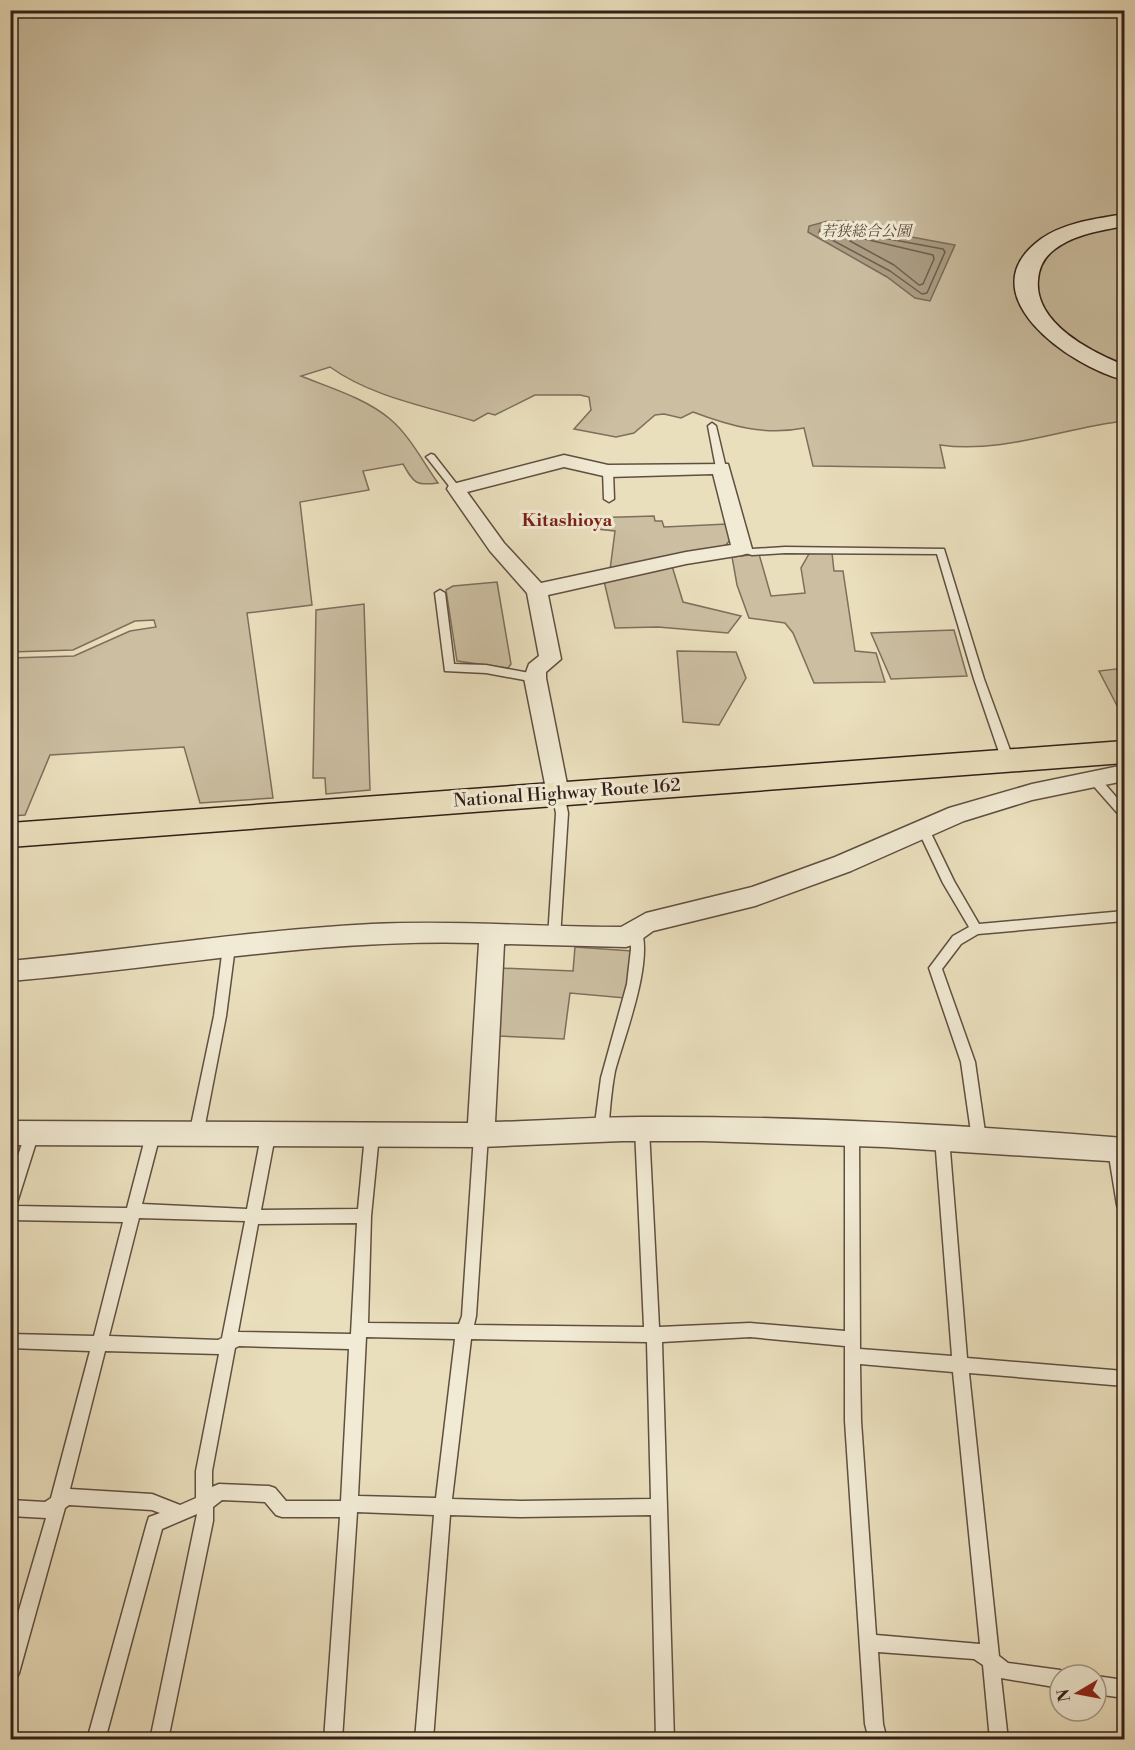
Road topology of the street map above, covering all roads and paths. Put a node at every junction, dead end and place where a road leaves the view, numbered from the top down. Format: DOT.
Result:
graph roads {
  1 [pos="1125,220"];
  2 [pos="1125,373"];
  3 [pos="712,426"];
  4 [pos="431,457"];
  5 [pos="721,468"];
  6 [pos="608,471"];
  7 [pos="456,489"];
  8 [pos="609,499"];
  9 [pos="742,549"];
  10 [pos="537,591"];
  11 [pos="440,593"];
  12 [pos="535,678"];
  13 [pos="1008,761"];
  14 [pos="1123,762"];
  15 [pos="1094,779"];
  16 [pos="558,794"];
  17 [pos="1125,813"];
  18 [pos="923,828"];
  19 [pos="10,835"];
  20 [pos="1125,916"];
  21 [pos="976,929"];
  22 [pos="636,930"];
  23 [pos="492,935"];
  24 [pos="554,938"];
  25 [pos="229,947"];
  26 [pos="10,970"];
  27 [pos="642,1129"];
  28 [pos="602,1131"];
  29 [pos="21,1133"];
  30 [pos="852,1133"];
  31 [pos="153,1135"];
  32 [pos="196,1135"];
  33 [pos="372,1135"];
  34 [pos="481,1135"];
  35 [pos="268,1136"];
  36 [pos="942,1138"];
  37 [pos="979,1140"];
  38 [pos="1120,1150"];
  39 [pos="10,1203"];
  40 [pos="1125,1205"];
  41 [pos="133,1212"];
  42 [pos="10,1213"];
  43 [pos="252,1216"];
  44 [pos="364,1216"];
  45 [pos="465,1332"];
  46 [pos="652,1335"];
  47 [pos="358,1336"];
  48 [pos="852,1339"];
  49 [pos="10,1341"];
  50 [pos="100,1342"];
  51 [pos="228,1343"];
  52 [pos="852,1356"];
  53 [pos="960,1365"];
  54 [pos="1125,1378"];
  55 [pos="58,1503"];
  56 [pos="205,1503"];
  57 [pos="443,1506"];
  58 [pos="349,1507"];
  59 [pos="657,1507"];
  60 [pos="10,1508"];
  61 [pos="181,1513"];
  62 [pos="868,1643"];
  63 [pos="991,1661"];
  64 [pos="10,1673"];
  65 [pos="1048,1677"];
  66 [pos="1108,1687"];
  67 [pos="1125,1689"];
  68 [pos="96,1740"];
  69 [pos="159,1740"];
  70 [pos="333,1740"];
  71 [pos="424,1740"];
  72 [pos="665,1740"];
  73 [pos="878,1740"];
  74 [pos="999,1740"];
  1 -- 2 [label="street"];
  3 -- 5 [label="lane"];
  4 -- 7 [label="lane"];
  5 -- 6 [label="street"];
  5 -- 9 [label="street"];
  6 -- 7 [label="street"];
  6 -- 8 [label="lane"];
  7 -- 10 [label="street"];
  9 -- 10 [label="street"];
  9 -- 13 [label="lane"];
  10 -- 12 [label="street"];
  11 -- 12 [label="lane"];
  12 -- 16 [label="street"];
  13 -- 14 [label="highway, National Highway Route 162"];
  13 -- 16 [label="highway, National Highway Route 162"];
  14 -- 15 [label="street"];
  15 -- 17 [label="lane"];
  15 -- 18 [label="street"];
  16 -- 19 [label="highway, National Highway Route 162"];
  16 -- 24 [label="lane"];
  18 -- 21 [label="lane"];
  18 -- 22 [label="street"];
  20 -- 21 [label="lane"];
  21 -- 37 [label="lane"];
  22 -- 24 [label="street"];
  22 -- 28 [label="lane"];
  23 -- 24 [label="street"];
  23 -- 25 [label="street"];
  23 -- 34 [label="street"];
  25 -- 26 [label="street"];
  25 -- 32 [label="lane"];
  27 -- 28 [label="street"];
  27 -- 30 [label="street"];
  27 -- 46 [label="lane"];
  28 -- 34 [label="street"];
  29 -- 31 [label="street"];
  29 -- 39 [label="lane"];
  30 -- 36 [label="street"];
  30 -- 48 [label="lane"];
  31 -- 32 [label="street"];
  31 -- 41 [label="lane"];
  32 -- 35 [label="street"];
  33 -- 34 [label="street"];
  33 -- 35 [label="street"];
  33 -- 44 [label="lane"];
  34 -- 45 [label="lane"];
  35 -- 43 [label="lane"];
  36 -- 37 [label="street"];
  36 -- 53 [label="lane"];
  37 -- 38 [label="street"];
  38 -- 40 [label="lane"];
  41 -- 42 [label="lane"];
  41 -- 43 [label="lane"];
  41 -- 50 [label="lane"];
  43 -- 44 [label="lane"];
  43 -- 51 [label="lane"];
  44 -- 47 [label="lane"];
  45 -- 46 [label="lane"];
  45 -- 47 [label="lane"];
  45 -- 57 [label="lane"];
  46 -- 48 [label="lane"];
  46 -- 59 [label="lane"];
  47 -- 51 [label="lane"];
  47 -- 58 [label="lane"];
  48 -- 52 [label="lane"];
  49 -- 50 [label="lane"];
  50 -- 51 [label="lane"];
  50 -- 55 [label="lane"];
  51 -- 56 [label="lane"];
  52 -- 53 [label="lane"];
  52 -- 62 [label="lane"];
  53 -- 54 [label="lane"];
  53 -- 63 [label="lane"];
  55 -- 60 [label="lane"];
  55 -- 61 [label="lane"];
  55 -- 64 [label="lane"];
  56 -- 58 [label="lane"];
  56 -- 61 [label="lane"];
  56 -- 69 [label="lane"];
  57 -- 58 [label="lane"];
  57 -- 59 [label="lane"];
  57 -- 71 [label="lane"];
  58 -- 70 [label="lane"];
  59 -- 72 [label="lane"];
  61 -- 68 [label="lane"];
  62 -- 63 [label="lane"];
  62 -- 73 [label="lane"];
  63 -- 65 [label="lane"];
  63 -- 74 [label="lane"];
  66 -- 67 [label="lane"];
}
